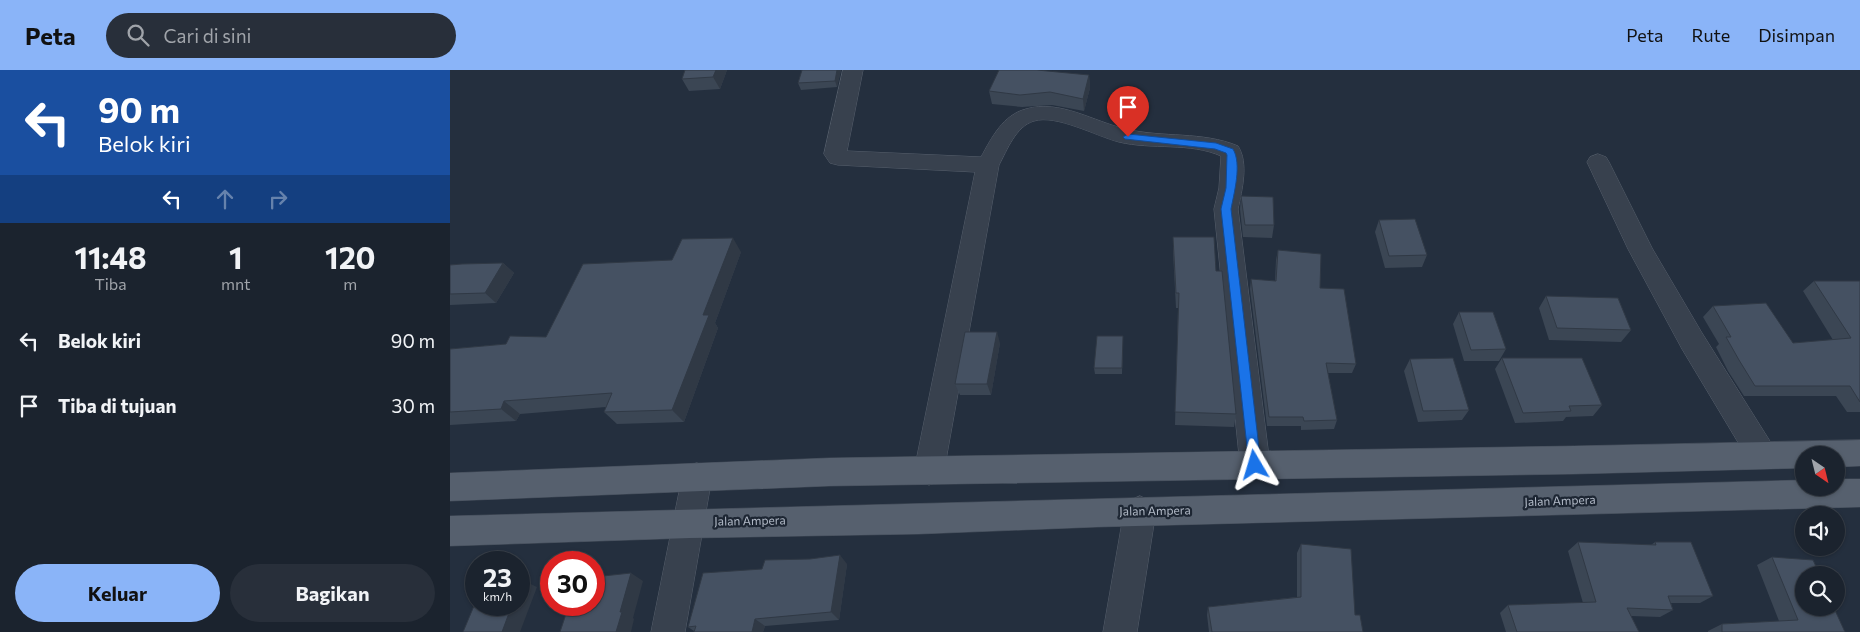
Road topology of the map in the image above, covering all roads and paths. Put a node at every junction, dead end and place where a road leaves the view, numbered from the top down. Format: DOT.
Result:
graph roads {
  1 [pos="853,70"];
  2 [pos="1598,162"];
  3 [pos="988,165"];
  4 [pos="1860,453"];
  5 [pos="1762,455"];
  6 [pos="1602,459"];
  7 [pos="1255,465"];
  8 [pos="929,471"];
  9 [pos="697,477"];
  10 [pos="450,487"];
  11 [pos="1860,493"];
  12 [pos="1620,499"];
  13 [pos="1140,511"];
  14 [pos="690,523"];
  15 [pos="450,531"];
  16 [pos="668,632"];
  17 [pos="1120,632"];
  1 -- 3 [label="street"];
  2 -- 5 [label="street"];
  3 -- 7 [label="street"];
  3 -- 8 [label="street"];
  4 -- 5 [label="main road"];
  5 -- 6 [label="main road"];
  6 -- 7 [label="main road"];
  6 -- 12 [label="main road"];
  7 -- 8 [label="main road"];
  8 -- 9 [label="main road"];
  9 -- 10 [label="main road"];
  9 -- 14 [label="street"];
  11 -- 12 [label="main road, Jalan Ampera"];
  12 -- 13 [label="main road, Jalan Ampera"];
  13 -- 14 [label="main road, Jalan Ampera"];
  13 -- 17 [label="street"];
  14 -- 15 [label="main road, Jalan Ampera"];
  14 -- 16 [label="street"];
}
